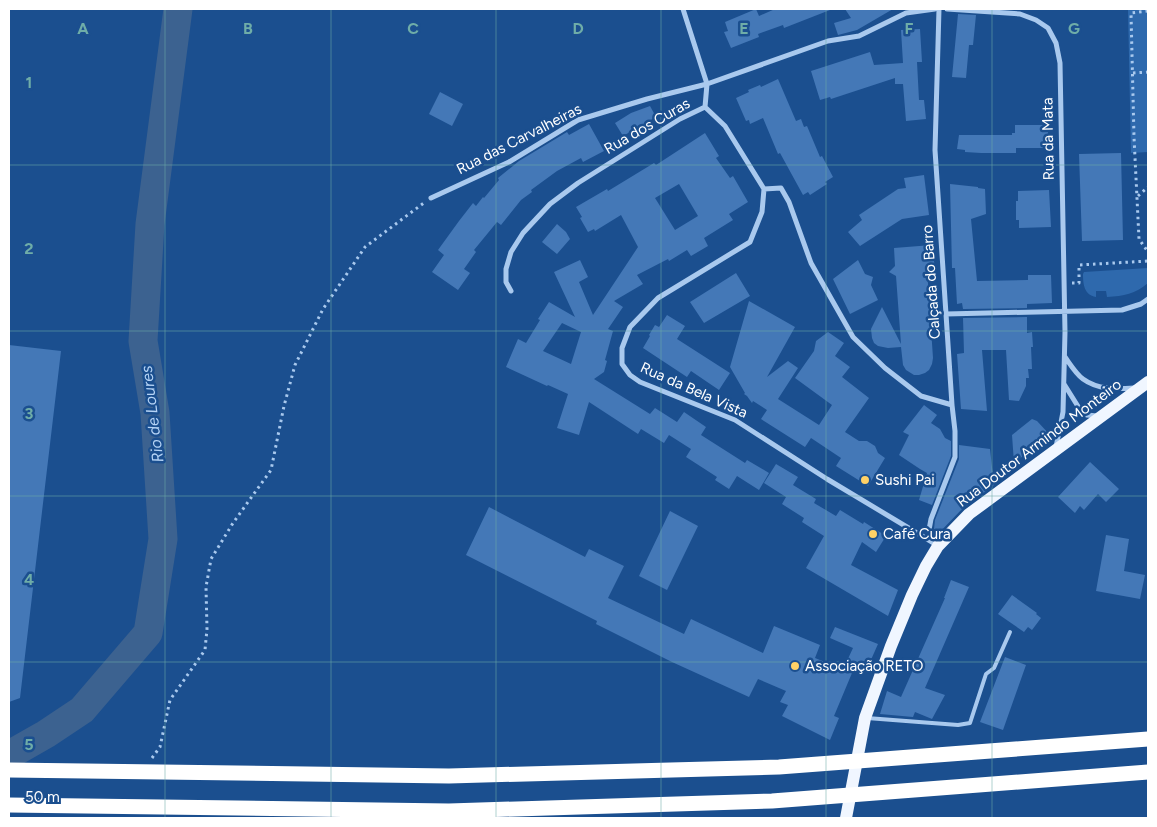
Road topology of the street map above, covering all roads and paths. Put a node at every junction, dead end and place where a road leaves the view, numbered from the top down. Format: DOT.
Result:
graph roads {
  1 [pos="683,9"];
  2 [pos="935,9"];
  3 [pos="939,9"];
  4 [pos="947,9"];
  5 [pos="1148,11"];
  6 [pos="1148,72"];
  7 [pos="1133,73"];
  8 [pos="707,84"];
  9 [pos="705,107"];
  10 [pos="1148,187"];
  11 [pos="764,189"];
  12 [pos="1137,197"];
  13 [pos="431,198"];
  14 [pos="1148,252"];
  15 [pos="1148,261"];
  16 [pos="1063,284"];
  17 [pos="512,291"];
  18 [pos="1148,299"];
  19 [pos="1064,311"];
  20 [pos="946,314"];
  21 [pos="1064,357"];
  22 [pos="1064,383"];
  23 [pos="1144,385"];
  24 [pos="952,405"];
  25 [pos="1101,417"];
  26 [pos="1056,451"];
  27 [pos="938,546"];
  28 [pos="1010,632"];
  29 [pos="865,718"];
  30 [pos="1148,740"];
  31 [pos="149,761"];
  32 [pos="9,770"];
  33 [pos="1148,772"];
  34 [pos="9,804"];
  35 [pos="846,818"];
  1 -- 8 [label="street"];
  2 -- 8 [label="street, Rua das Carvalheiras"];
  3 -- 20 [label="street, Calçada do Barro"];
  4 -- 16 [label="street, Rua da Mata"];
  5 -- 7 [label="path"];
  6 -- 7 [label="path"];
  7 -- 12 [label="path"];
  8 -- 9 [label="street"];
  8 -- 13 [label="street, Rua das Carvalheiras"];
  9 -- 11 [label="street, Rua dos Curas"];
  9 -- 17 [label="street, Rua dos Curas"];
  10 -- 12 [label="path"];
  11 -- 24 [label="street"];
  11 -- 27 [label="street, Rua da Bela Vista"];
  12 -- 14 [label="path"];
  13 -- 31 [label="path"];
  15 -- 16 [label="path"];
  16 -- 19 [label="street, Rua da Mata"];
  18 -- 19 [label="street"];
  19 -- 20 [label="street"];
  19 -- 21 [label="street, Rua da Mata"];
  20 -- 24 [label="street, Calçada do Barro"];
  21 -- 22 [label="street, Rua da Mata"];
  21 -- 23 [label="street"];
  22 -- 25 [label="street"];
  22 -- 26 [label="street, Rua da Mata"];
  23 -- 25 [label="main road, Rua Doutor Armindo Monteiro"];
  24 -- 27 [label="street, Calçada do Barro"];
  25 -- 26 [label="main road, Rua Doutor Armindo Monteiro"];
  26 -- 27 [label="main road, Rua Doutor Armindo Monteiro"];
  27 -- 29 [label="main road, Rua Doutor Armindo Monteiro"];
  28 -- 29 [label="lane"];
  29 -- 35 [label="main road, Rua Doutor Armindo Monteiro"];
  30 -- 32 [label="highway, bridge"];
  33 -- 34 [label="highway, bridge"];
}
